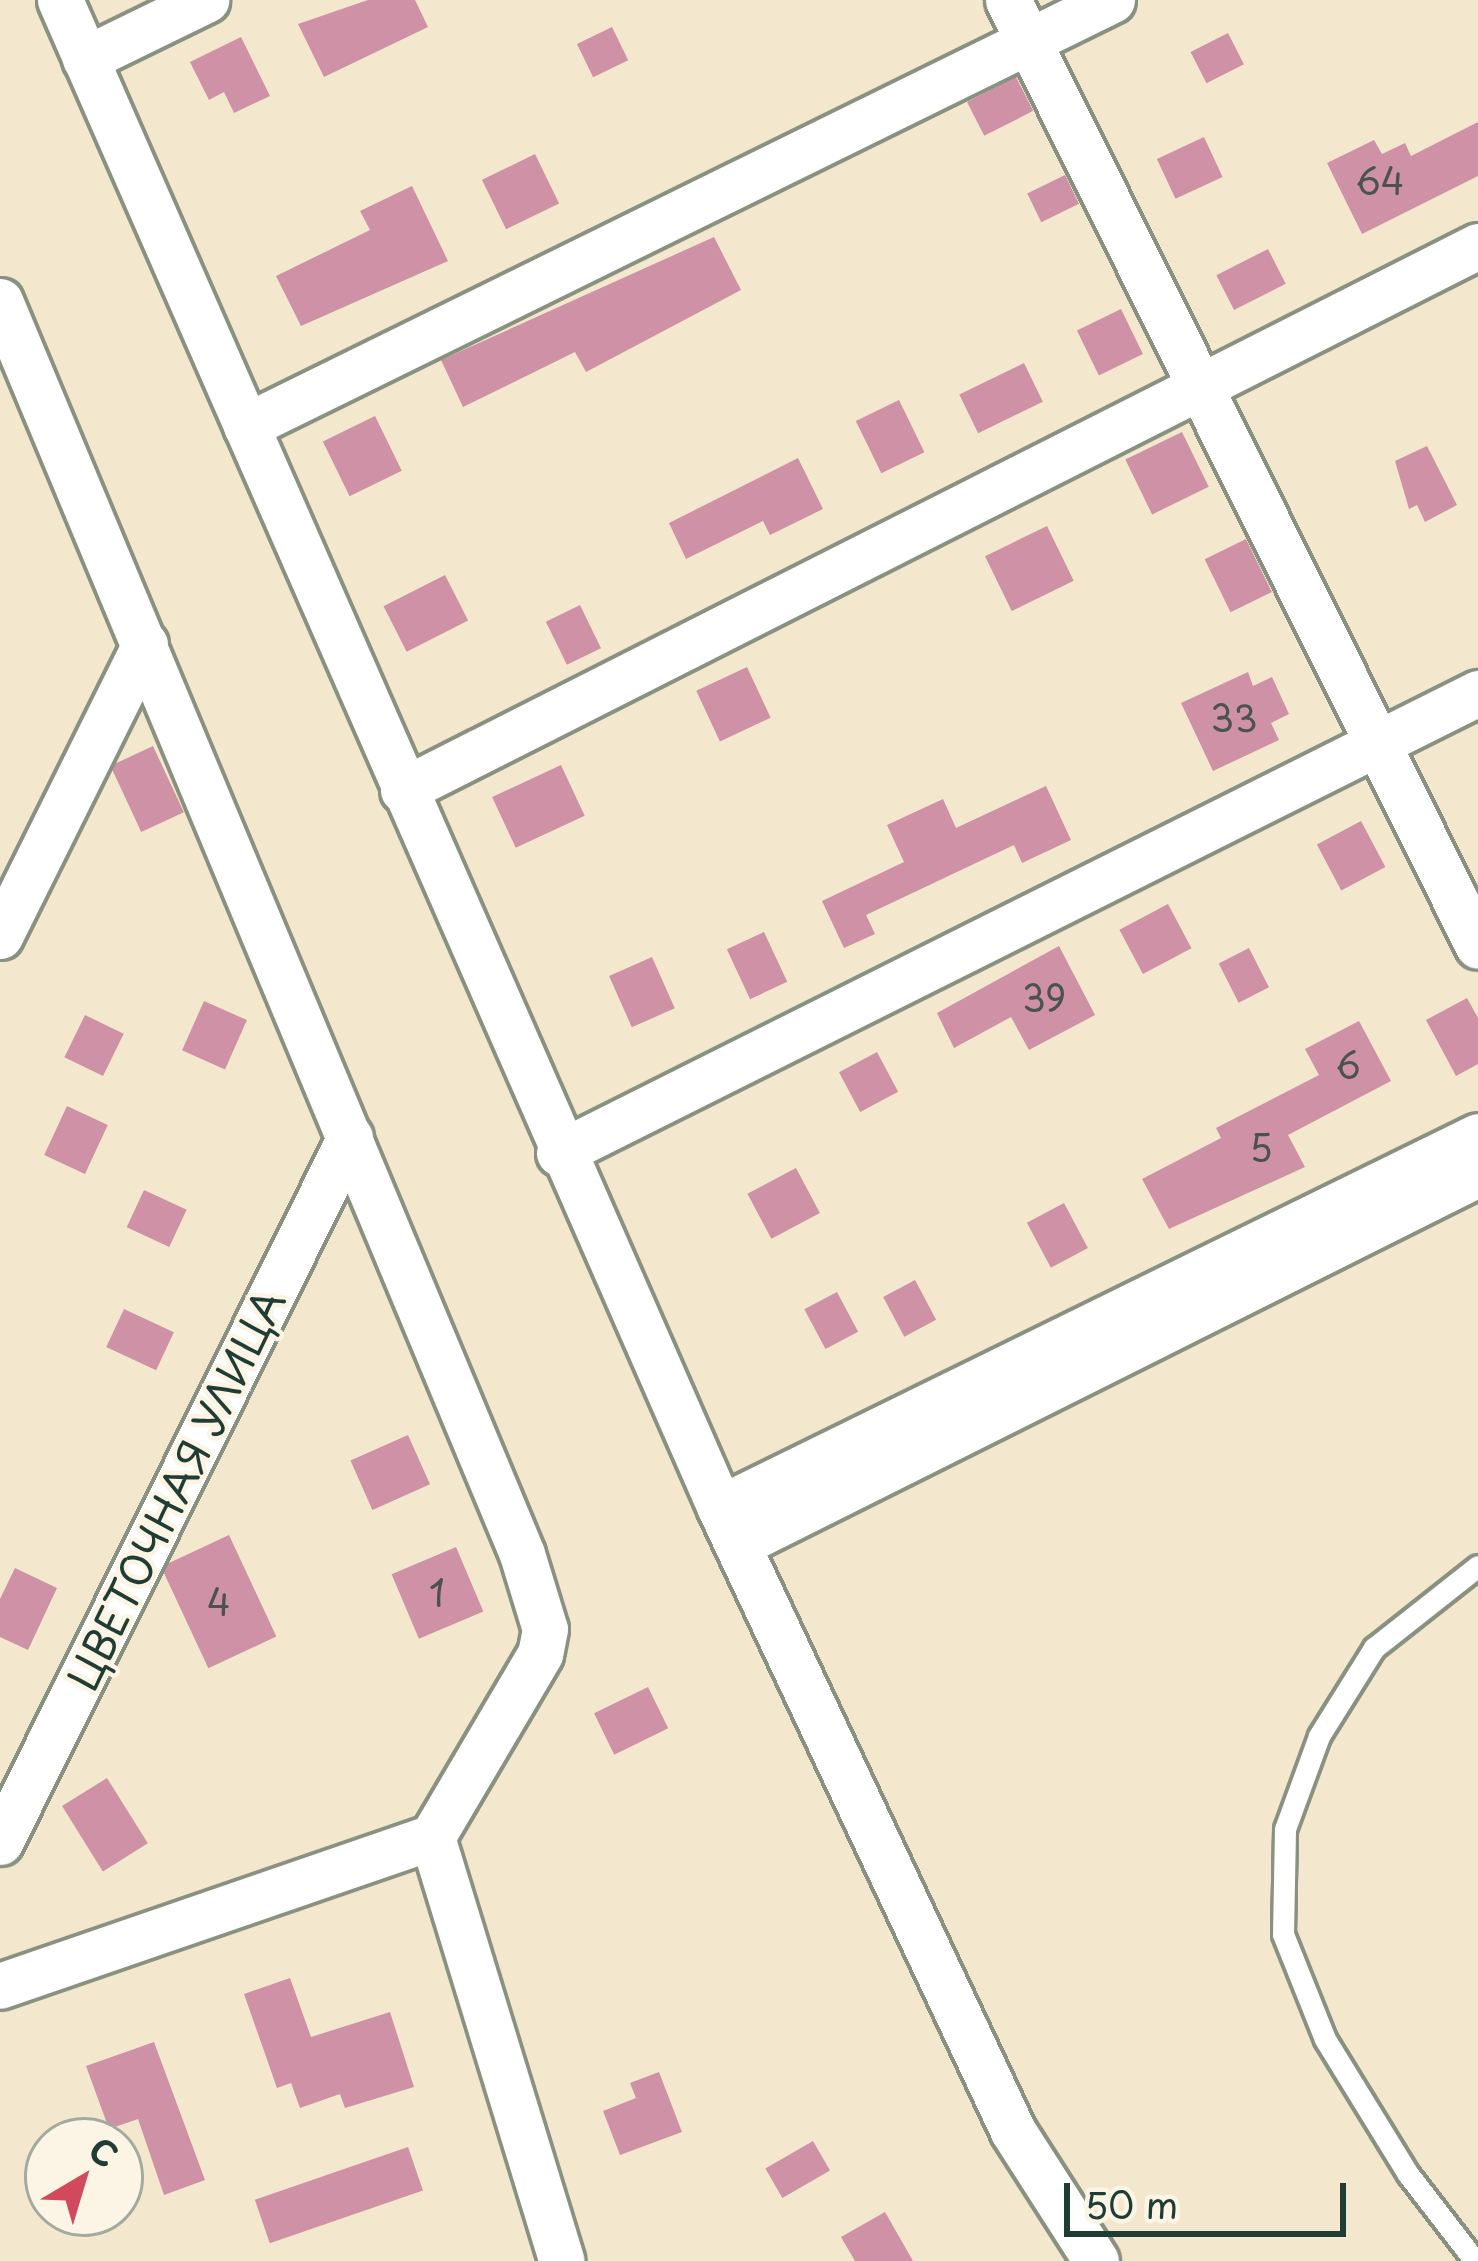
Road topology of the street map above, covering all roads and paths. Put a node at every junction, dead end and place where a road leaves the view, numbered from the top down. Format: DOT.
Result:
graph roads {
  1 [pos="60,0"];
  2 [pos="206,0"];
  3 [pos="1008,0"];
  4 [pos="1112,0"];
  5 [pos="1028,41"];
  6 [pos="85,59"];
  7 [pos="1478,246"];
  8 [pos="0,302"];
  9 [pos="1199,388"];
  10 [pos="246,426"];
  11 [pos="145,644"];
  12 [pos="1478,693"];
  13 [pos="1376,745"];
  14 [pos="403,790"];
  15 [pos="0,936"];
  16 [pos="1478,946"];
  17 [pos="1478,1136"];
  18 [pos="350,1137"];
  19 [pos="559,1153"];
  20 [pos="1478,1174"];
  21 [pos="730,1526"];
  22 [pos="1478,1566"];
  23 [pos="432,1837"];
  24 [pos="0,1842"];
  25 [pos="0,1986"];
  26 [pos="562,2261"];
  27 [pos="1096,2261"];
  28 [pos="1475,2261"];
  1 -- 6 [label="street"];
  2 -- 6 [label="street"];
  3 -- 5 [label="street"];
  4 -- 5 [label="street"];
  5 -- 9 [label="street"];
  5 -- 10 [label="street"];
  6 -- 10 [label="street"];
  7 -- 9 [label="street"];
  8 -- 11 [label="street"];
  9 -- 13 [label="street"];
  9 -- 14 [label="street"];
  10 -- 14 [label="street"];
  11 -- 15 [label="street"];
  11 -- 18 [label="street"];
  12 -- 13 [label="street"];
  13 -- 16 [label="street"];
  13 -- 19 [label="street"];
  14 -- 19 [label="street"];
  17 -- 21 [label="street"];
  18 -- 23 [label="street"];
  18 -- 24 [label="street, ЦВЕТОЧНАЯ УЛИЦА"];
  19 -- 21 [label="street"];
  20 -- 21 [label="street"];
  21 -- 27 [label="street"];
  22 -- 28 [label="lane"];
  23 -- 25 [label="street"];
  23 -- 26 [label="street"];
}
